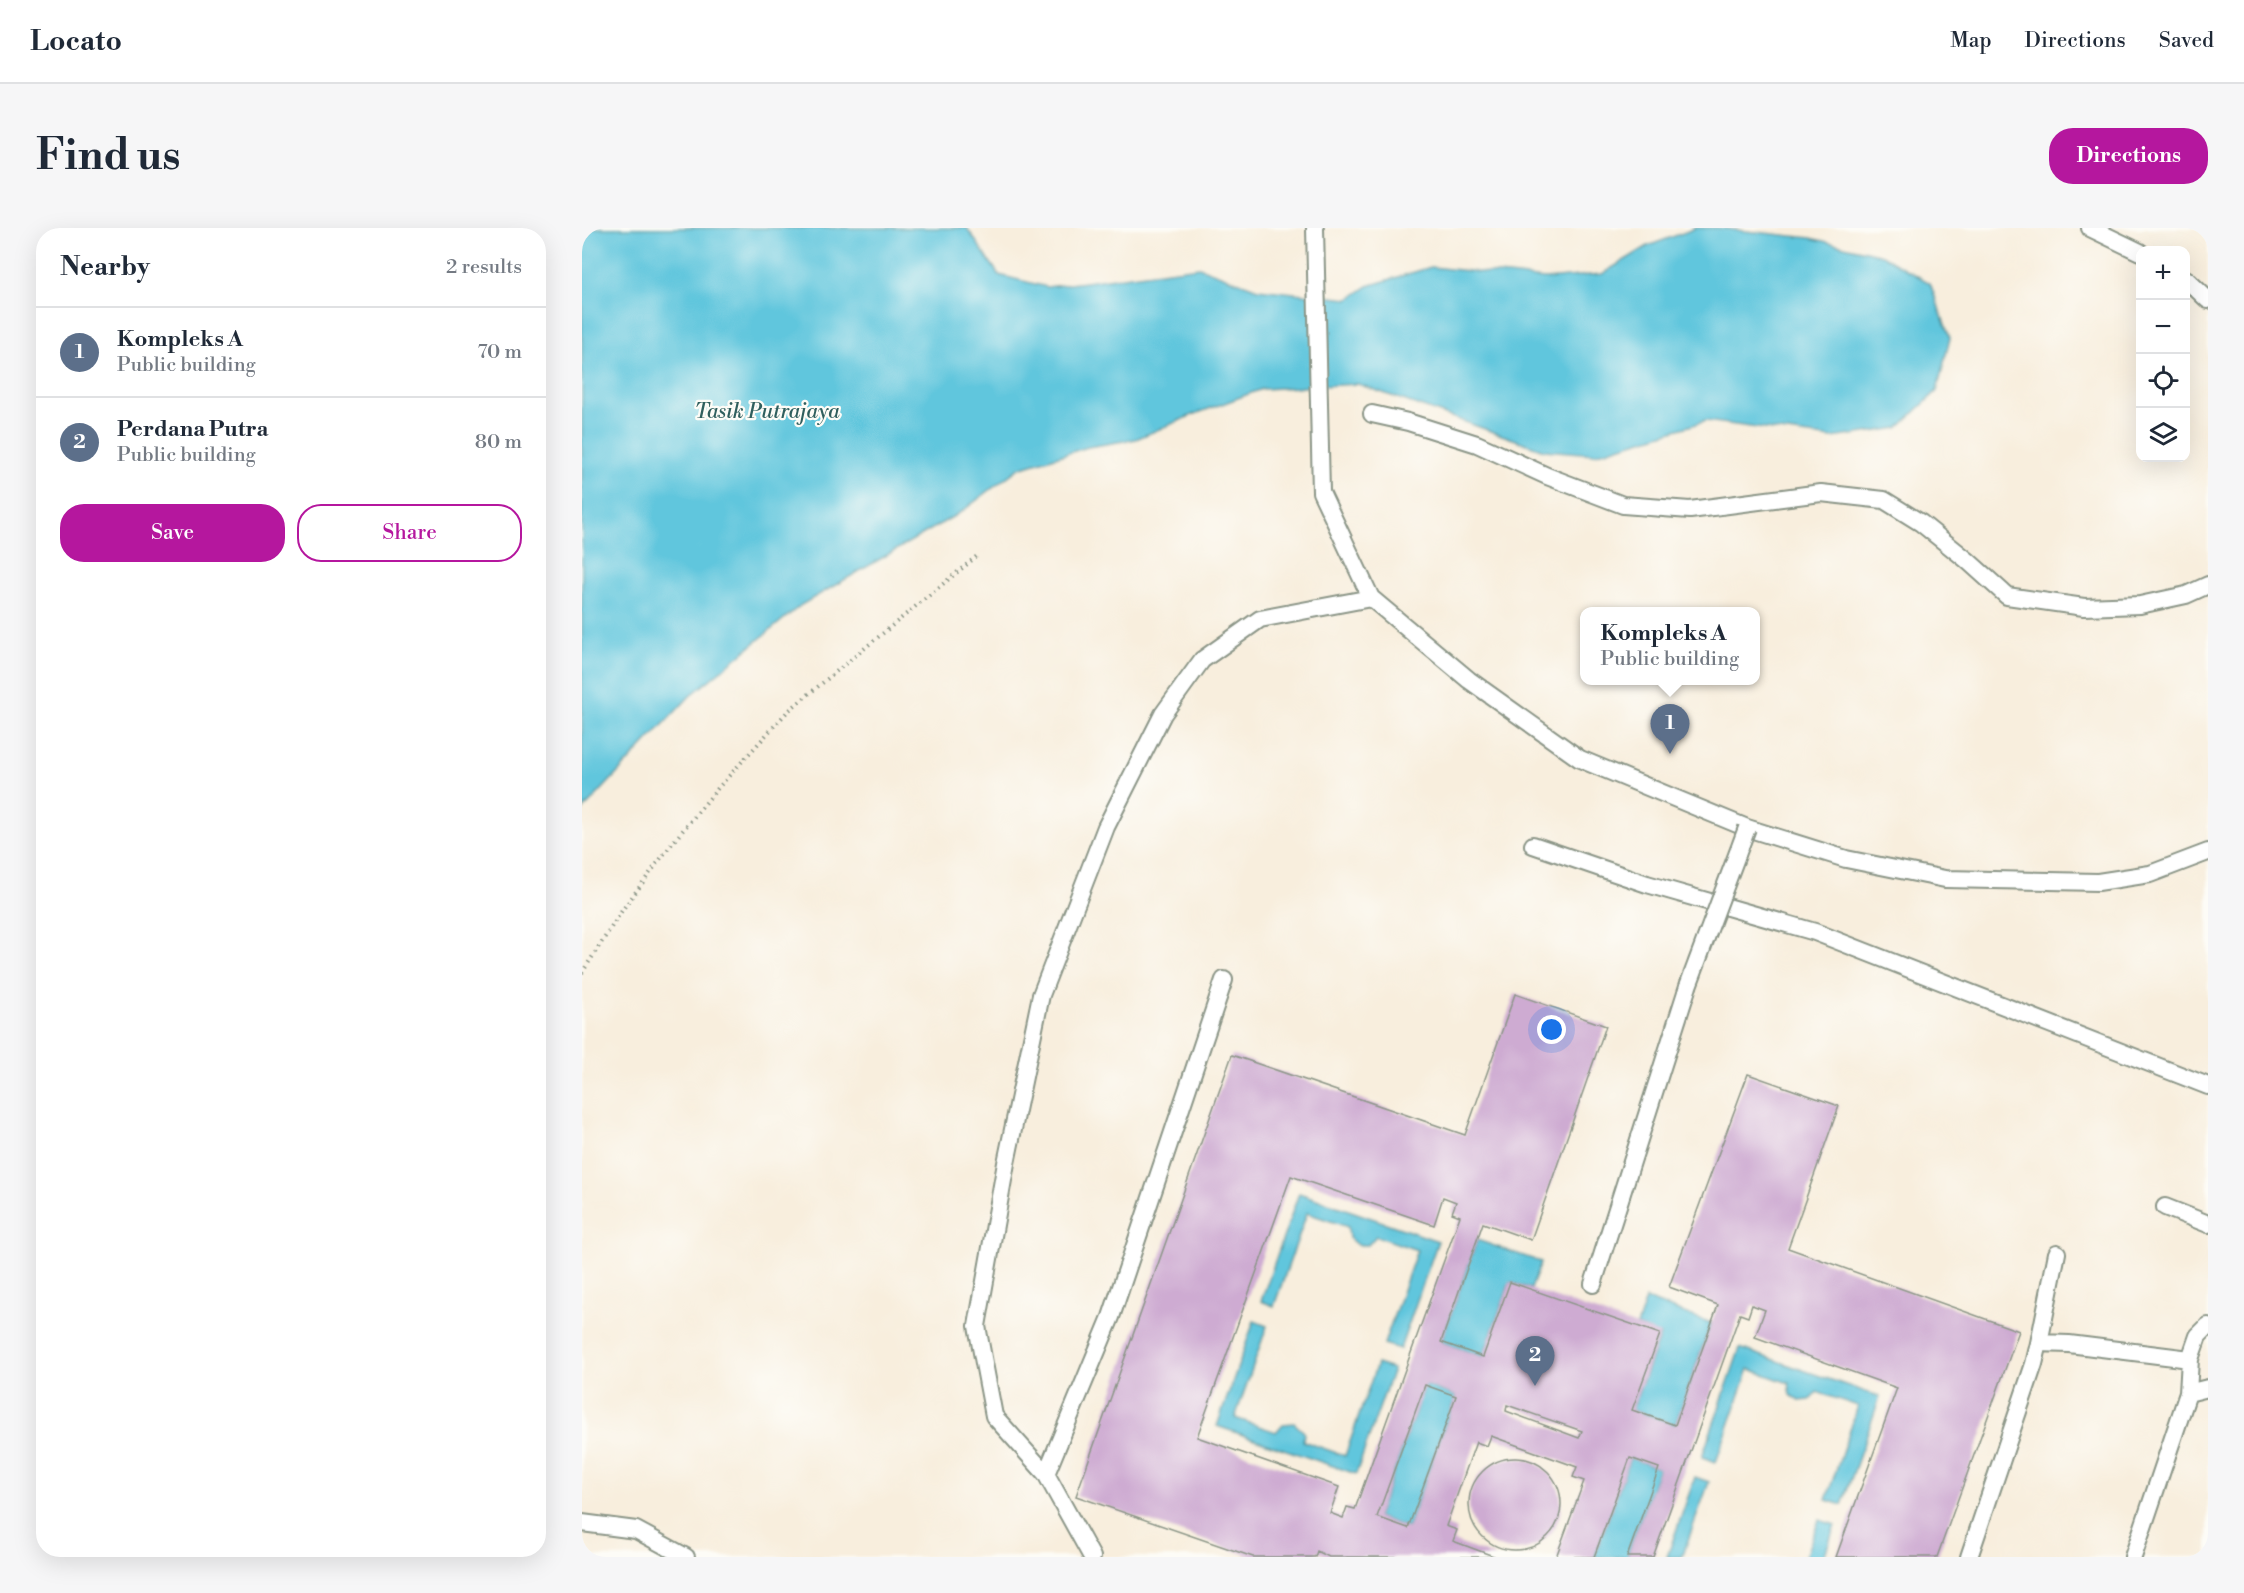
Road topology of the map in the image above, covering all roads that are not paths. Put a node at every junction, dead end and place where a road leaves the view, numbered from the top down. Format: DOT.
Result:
graph roads {
  1 [pos="1315,228"];
  2 [pos="2090,228"];
  3 [pos="2136,250"];
  4 [pos="2190,283"];
  5 [pos="2208,300"];
  6 [pos="1372,414"];
  7 [pos="2208,585"];
  8 [pos="1371,598"];
  9 [pos="1747,828"];
  10 [pos="1533,845"];
  11 [pos="2208,852"];
  12 [pos="1224,980"];
  13 [pos="2208,1086"];
  14 [pos="2165,1207"];
  15 [pos="2208,1224"];
  16 [pos="2057,1253"];
  17 [pos="1593,1284"];
  18 [pos="2208,1326"];
  19 [pos="2039,1343"];
  20 [pos="2190,1359"];
  21 [pos="2208,1388"];
  22 [pos="2188,1393"];
  23 [pos="1046,1474"];
  24 [pos="582,1523"];
  25 [pos="686,1557"];
  26 [pos="1092,1557"];
  27 [pos="1970,1557"];
  28 [pos="2133,1557"];
  1 -- 8 [label="lane"];
  2 -- 3 [label="lane"];
  4 -- 5 [label="lane"];
  6 -- 7 [label="lane"];
  8 -- 9 [label="lane"];
  8 -- 23 [label="lane"];
  9 -- 11 [label="lane"];
  9 -- 17 [label="lane, bridge"];
  10 -- 13 [label="lane"];
  12 -- 23 [label="lane"];
  14 -- 15 [label="lane"];
  16 -- 19 [label="lane"];
  18 -- 20 [label="lane"];
  19 -- 20 [label="lane"];
  19 -- 27 [label="lane"];
  20 -- 22 [label="lane"];
  21 -- 22 [label="lane"];
  22 -- 28 [label="lane"];
  23 -- 26 [label="lane"];
  24 -- 25 [label="lane"];
}
